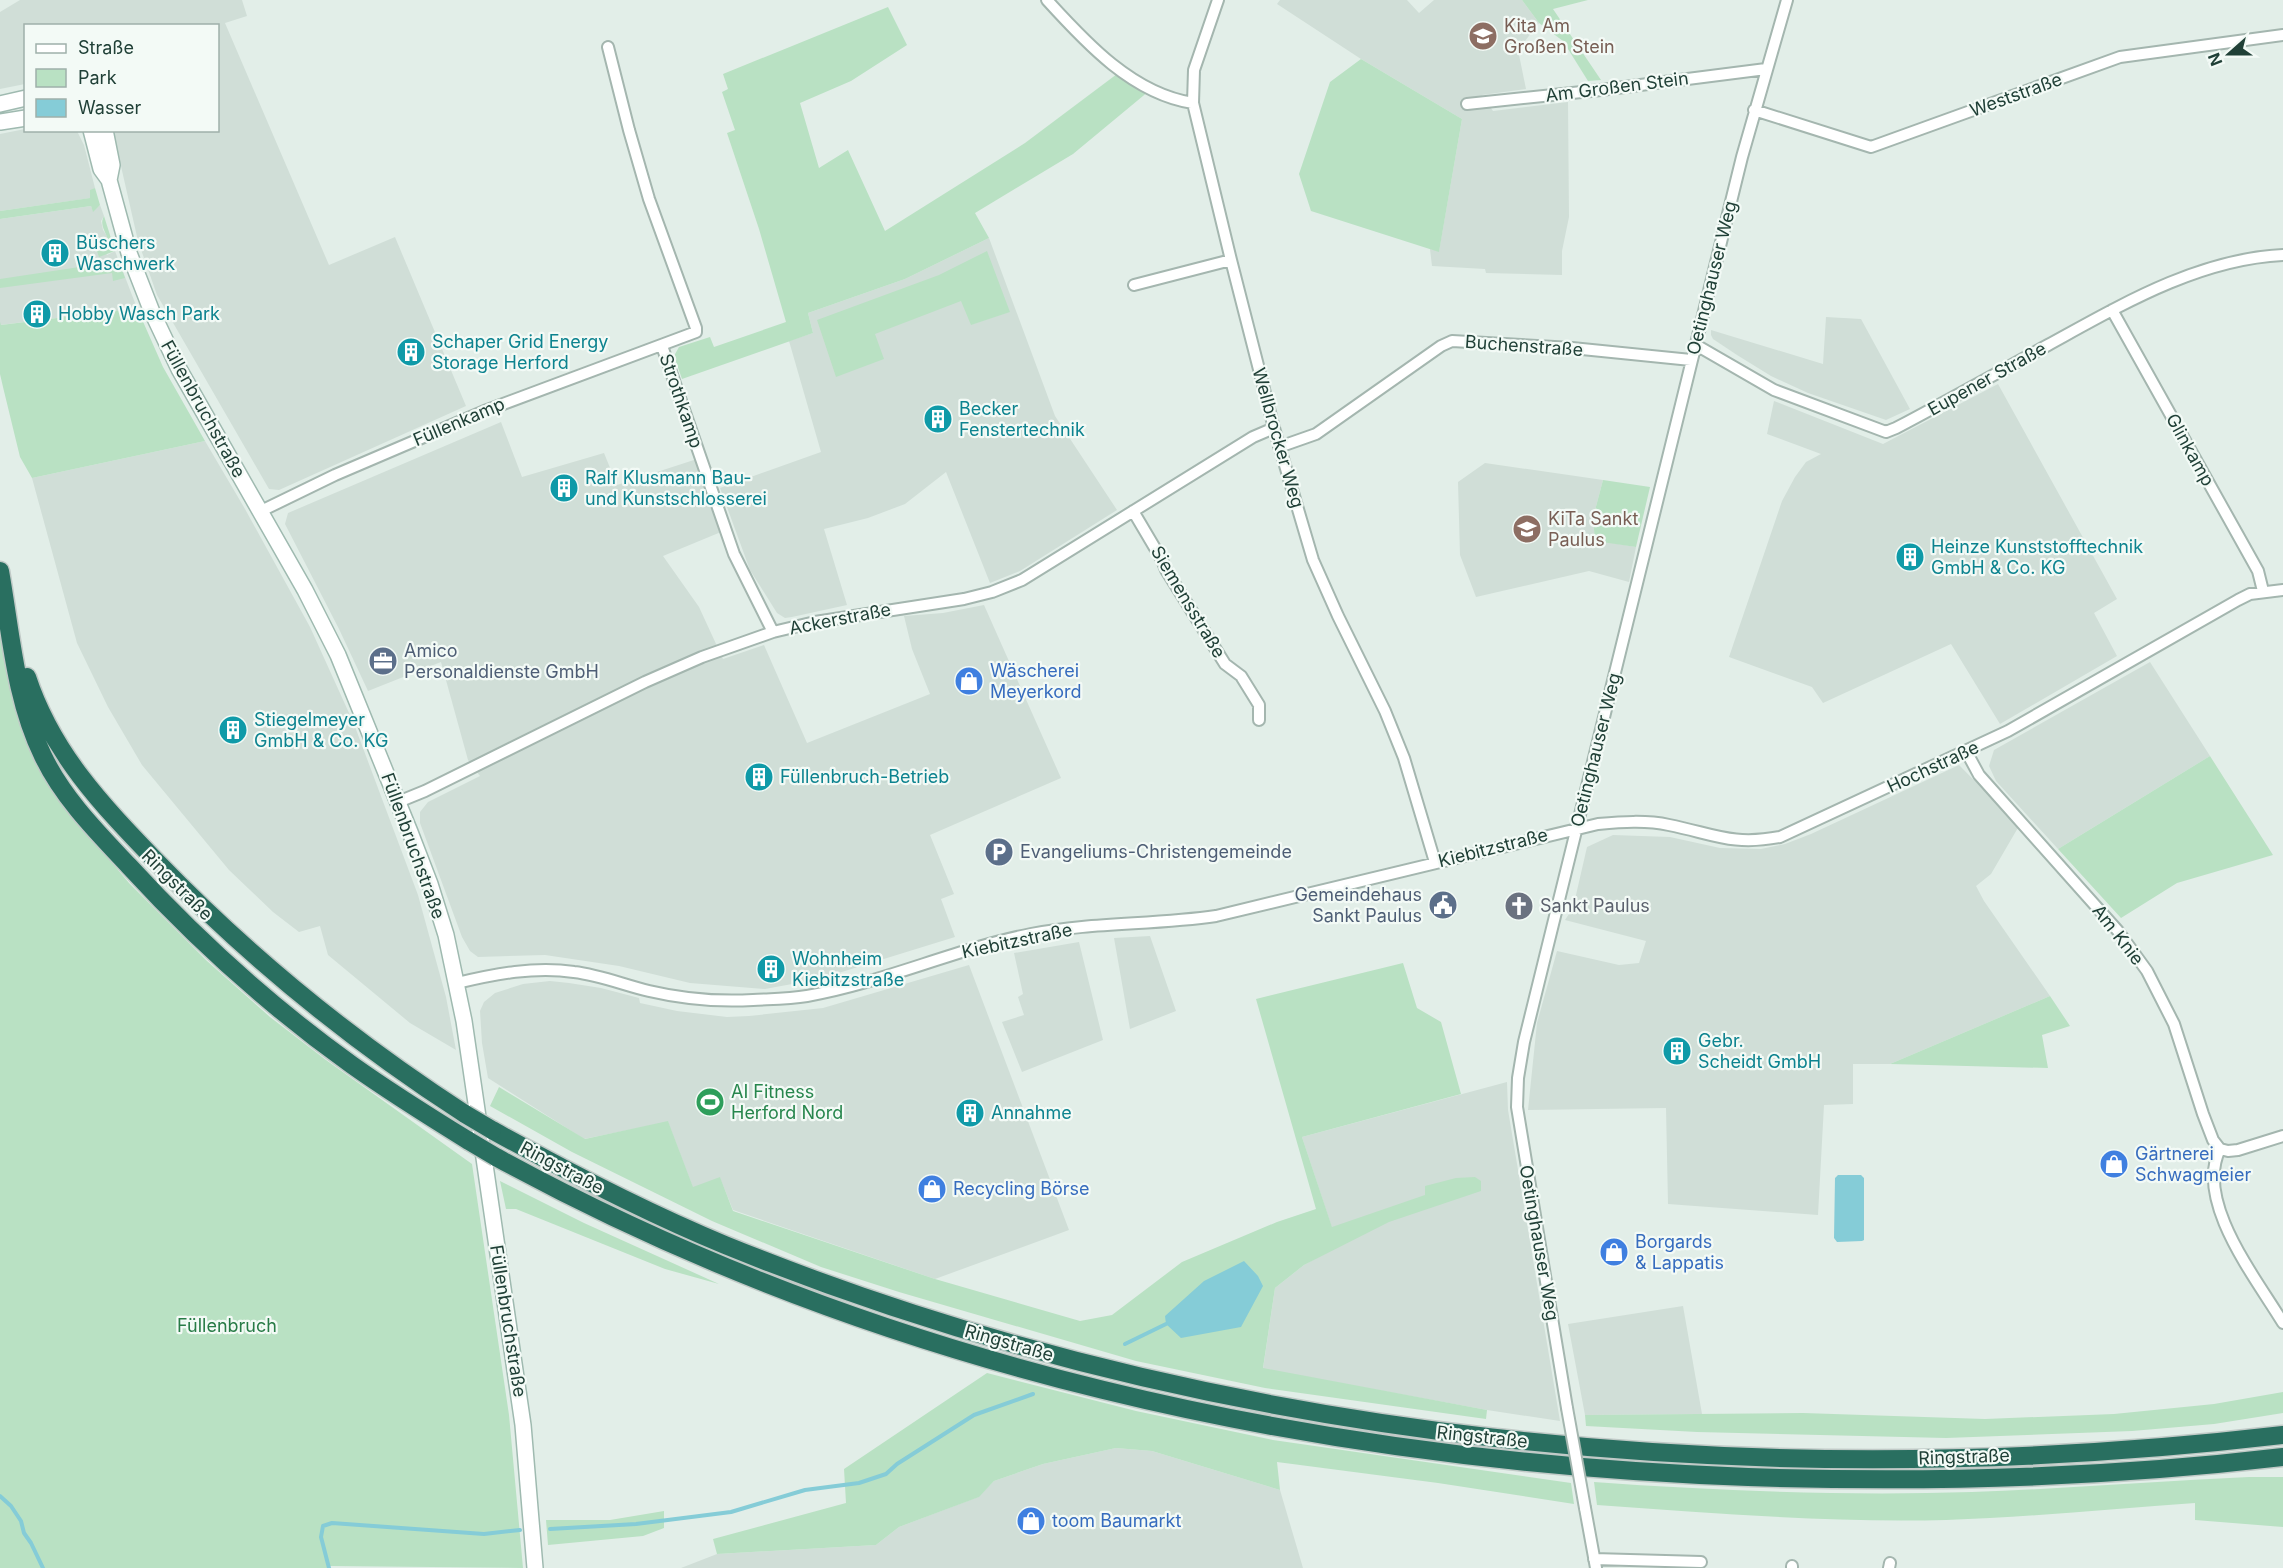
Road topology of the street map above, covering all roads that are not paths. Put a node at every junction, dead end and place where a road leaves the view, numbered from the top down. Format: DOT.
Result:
graph roads {
  1 [pos="1047,0"];
  2 [pos="1218,0"];
  3 [pos="1787,0"];
  4 [pos="2283,35"];
  5 [pos="608,47"];
  6 [pos="1766,69"];
  7 [pos="24,98"];
  8 [pos="1193,103"];
  9 [pos="0,104"];
  10 [pos="1467,104"];
  11 [pos="1755,110"];
  12 [pos="24,117"];
  13 [pos="0,122"];
  14 [pos="92,132"];
  15 [pos="105,132"];
  16 [pos="109,180"];
  17 [pos="2283,255"];
  18 [pos="1230,260"];
  19 [pos="1134,285"];
  20 [pos="2112,310"];
  21 [pos="1696,345"];
  22 [pos="662,346"];
  23 [pos="1691,360"];
  24 [pos="1274,428"];
  25 [pos="1279,447"];
  26 [pos="261,511"];
  27 [pos="1133,511"];
  28 [pos="0,572"];
  29 [pos="2263,591"];
  30 [pos="2283,592"];
  31 [pos="10,630"];
  32 [pos="773,632"];
  33 [pos="1259,720"];
  34 [pos="1966,751"];
  35 [pos="398,802"];
  36 [pos="1577,828"];
  37 [pos="1435,862"];
  38 [pos="457,983"];
  39 [pos="2283,1136"];
  40 [pos="2220,1149"];
  41 [pos="2283,1323"];
  42 [pos="2283,1435"];
  43 [pos="2283,1457"];
  44 [pos="1701,1562"];
  45 [pos="1595,1564"];
  46 [pos="536,1568"];
  1 -- 8 [label="street"];
  2 -- 8 [label="street, Wellbrocker Weg"];
  3 -- 6 [label="street, Oetinghauser Weg"];
  4 -- 11 [label="street, Weststraße"];
  5 -- 22 [label="street, Strothkamp"];
  6 -- 10 [label="street, Am Großen Stein"];
  6 -- 11 [label="street, Oetinghauser Weg"];
  7 -- 9 [label="street"];
  8 -- 18 [label="street, Wellbrocker Weg"];
  11 -- 21 [label="street, Oetinghauser Weg"];
  12 -- 13 [label="street"];
  14 -- 16 [label="street, Füllenbruchstraße"];
  15 -- 16 [label="street, Füllenbruchstraße"];
  16 -- 26 [label="street, Füllenbruchstraße"];
  17 -- 20 [label="street, Eupener Straße"];
  18 -- 19 [label="street"];
  18 -- 24 [label="street, Wellbrocker Weg"];
  20 -- 21 [label="street, Eupener Straße"];
  20 -- 29 [label="street, Glinkamp"];
  21 -- 23 [label="street, Oetinghauser Weg"];
  22 -- 26 [label="street, Füllenkamp"];
  22 -- 32 [label="street, Strothkamp"];
  23 -- 25 [label="street, Buchenstraße"];
  23 -- 36 [label="street, Oetinghauser Weg"];
  24 -- 25 [label="street, Wellbrocker Weg"];
  24 -- 27 [label="street, Ackerstraße"];
  25 -- 37 [label="street, Wellbrocker Weg"];
  26 -- 35 [label="street, Füllenbruchstraße"];
  27 -- 32 [label="street, Ackerstraße"];
  27 -- 33 [label="street, Siemensstraße"];
  28 -- 31 [label="highway, Ringstraße"];
  29 -- 30 [label="street, Hochstraße"];
  29 -- 34 [label="street, Hochstraße"];
  31 -- 42 [label="highway, Ringstraße, bridge"];
  31 -- 43 [label="highway, Ringstraße, bridge"];
  32 -- 35 [label="street, Ackerstraße"];
  34 -- 36 [label="street, Hochstraße"];
  34 -- 40 [label="street, Am Knie"];
  35 -- 38 [label="street, Füllenbruchstraße"];
  36 -- 37 [label="street, Kiebitzstraße"];
  36 -- 45 [label="street, Oetinghauser Weg, bridge"];
  37 -- 38 [label="street, Kiebitzstraße"];
  38 -- 46 [label="street, Füllenbruchstraße"];
  39 -- 40 [label="street"];
  40 -- 41 [label="street"];
  44 -- 45 [label="street"];
}
